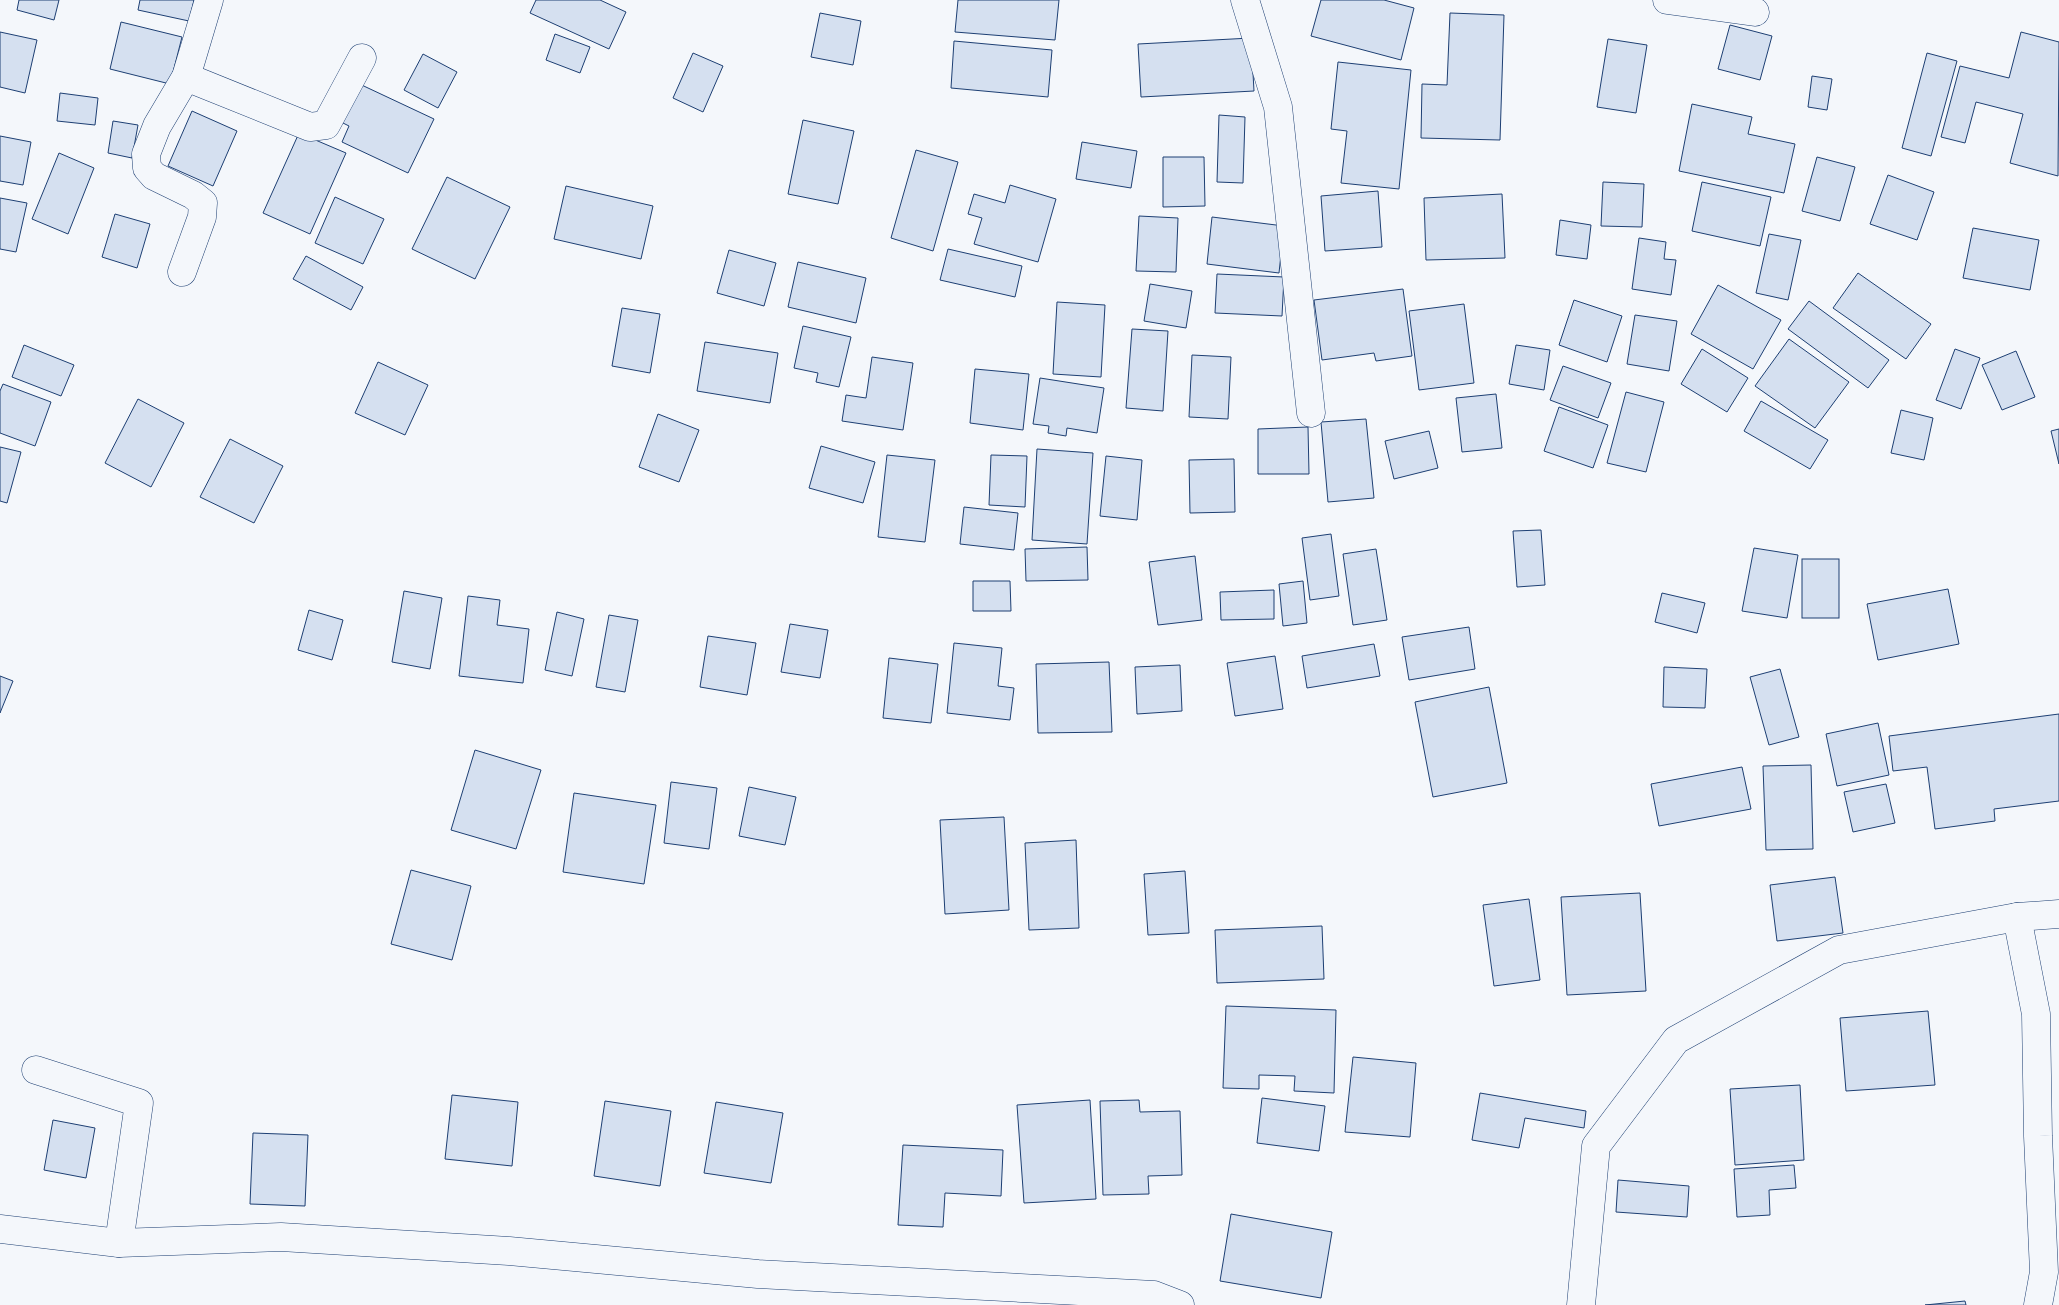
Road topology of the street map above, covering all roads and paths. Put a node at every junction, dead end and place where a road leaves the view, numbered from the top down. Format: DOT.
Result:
graph roads {
  1 [pos="209,0"];
  2 [pos="1245,0"];
  3 [pos="1667,0"];
  4 [pos="1755,12"];
  5 [pos="362,58"];
  6 [pos="186,77"];
  7 [pos="182,272"];
  8 [pos="1311,413"];
  9 [pos="2059,914"];
  10 [pos="2017,917"];
  11 [pos="36,1070"];
  12 [pos="0,1229"];
  13 [pos="119,1243"];
  14 [pos="1180,1305"];
  15 [pos="1581,1305"];
  16 [pos="2038,1305"];
  1 -- 6 [label="street"];
  2 -- 8 [label="street"];
  3 -- 4 [label="street"];
  5 -- 6 [label="street"];
  6 -- 7 [label="street"];
  9 -- 10 [label="street"];
  10 -- 15 [label="street"];
  10 -- 16 [label="street"];
  11 -- 13 [label="street"];
  12 -- 13 [label="street"];
  13 -- 14 [label="street"];
}
